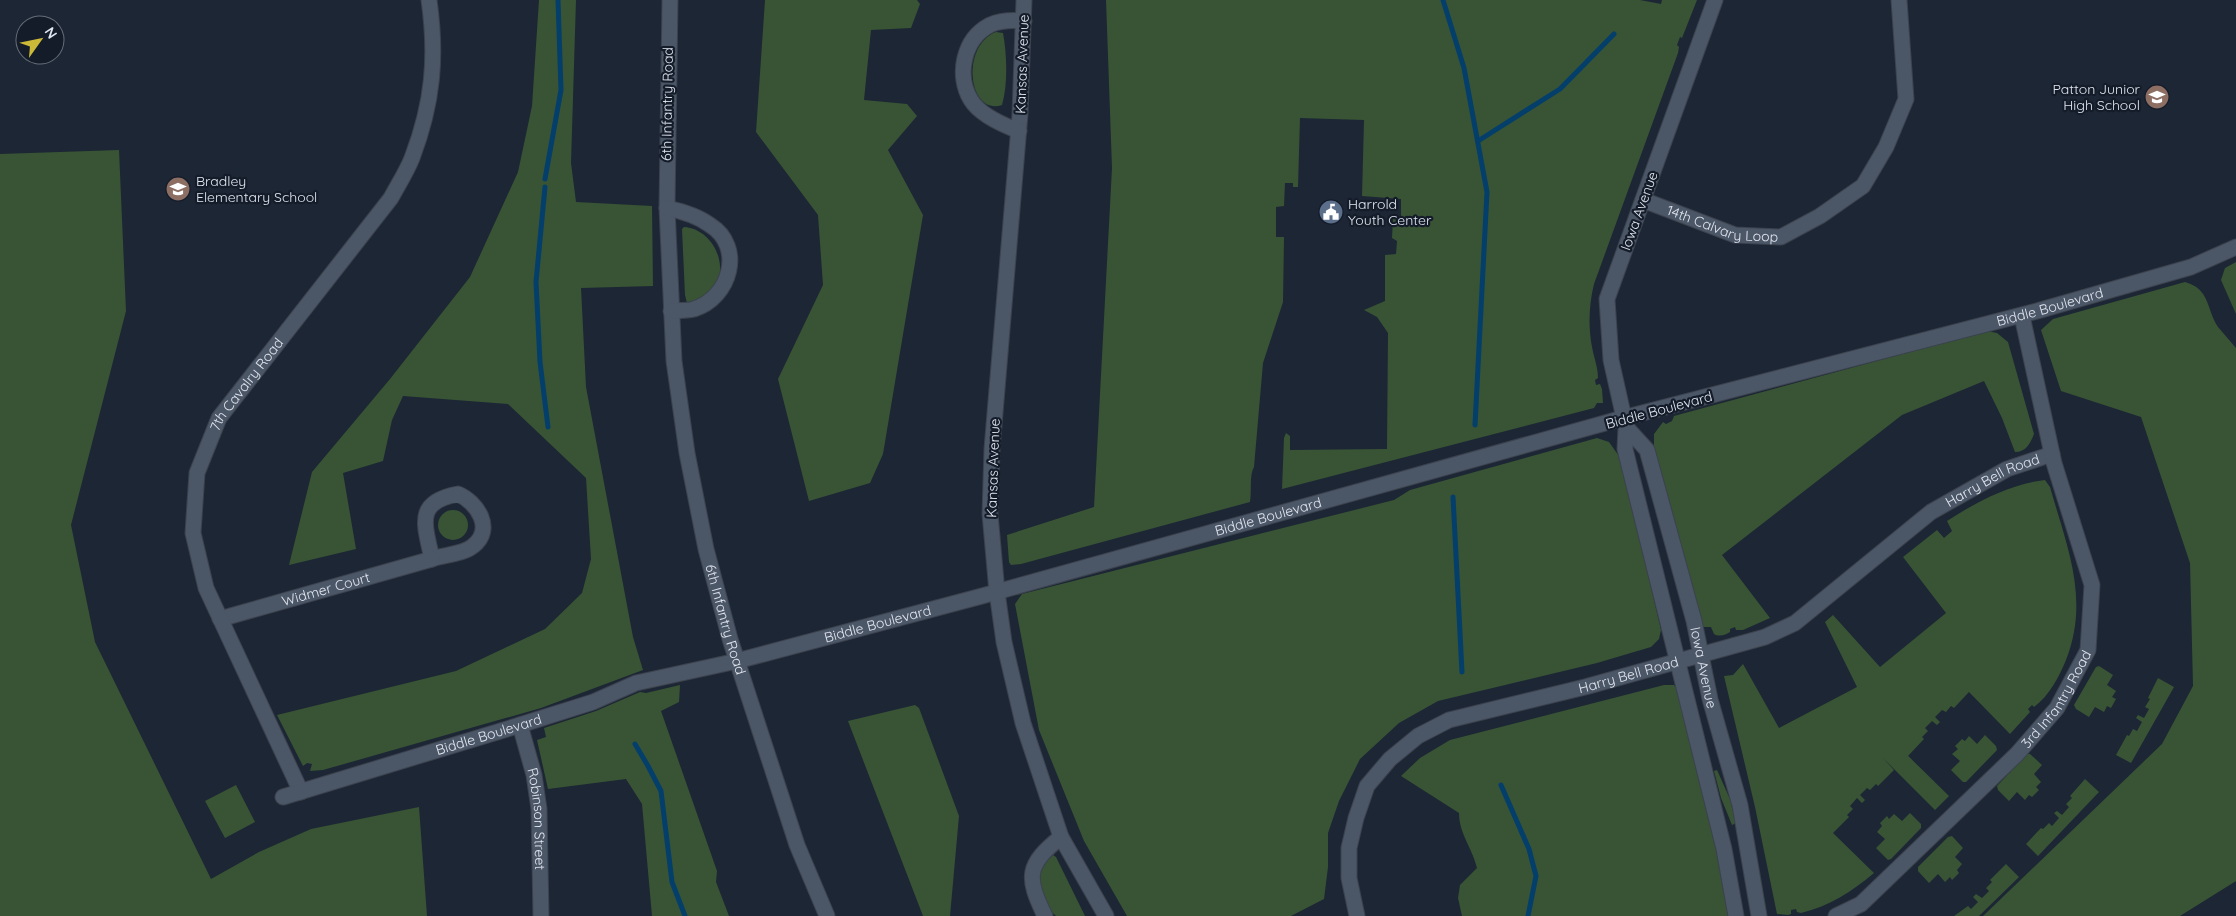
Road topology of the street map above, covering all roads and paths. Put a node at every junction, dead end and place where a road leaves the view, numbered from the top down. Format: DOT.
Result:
graph roads {
  1 [pos="430,0"];
  2 [pos="670,0"];
  3 [pos="1024,0"];
  4 [pos="1715,0"];
  5 [pos="1899,0"];
  6 [pos="1024,21"];
  7 [pos="1019,131"];
  8 [pos="1643,200"];
  9 [pos="667,208"];
  10 [pos="2236,247"];
  11 [pos="671,311"];
  12 [pos="2022,316"];
  13 [pos="1625,423"];
  14 [pos="2052,454"];
  15 [pos="432,559"];
  16 [pos="997,592"];
  17 [pos="220,619"];
  18 [pos="1701,655"];
  19 [pos="737,661"];
  20 [pos="1676,662"];
  21 [pos="520,725"];
  22 [pos="302,792"];
  23 [pos="283,797"];
  24 [pos="1062,837"];
  25 [pos="541,916"];
  26 [pos="826,916"];
  27 [pos="1045,916"];
  28 [pos="1106,916"];
  29 [pos="1356,916"];
  30 [pos="1736,916"];
  31 [pos="1759,916"];
  32 [pos="1836,916"];
  1 -- 17 [label="street, 7th Cavalry Road"];
  2 -- 9 [label="street, 6th Infantry Road"];
  3 -- 6 [label="street, Kansas Avenue"];
  4 -- 8 [label="street, Iowa Avenue"];
  5 -- 8 [label="street, 14th Calvary Loop"];
  6 -- 7 [label="street, Kansas Avenue"];
  6 -- 7 [label="street"];
  7 -- 16 [label="street, Kansas Avenue"];
  8 -- 13 [label="street, Iowa Avenue"];
  9 -- 11 [label="street, 6th Infantry Road"];
  9 -- 11 [label="street"];
  10 -- 12 [label="street, Biddle Boulevard"];
  11 -- 19 [label="street, 6th Infantry Road"];
  12 -- 13 [label="street, Biddle Boulevard"];
  12 -- 14 [label="street, 3rd Infantry Road"];
  13 -- 16 [label="street, Biddle Boulevard"];
  13 -- 18 [label="street, Iowa Avenue"];
  13 -- 20 [label="street, Iowa Avenue"];
  14 -- 18 [label="street, Harry Bell Road"];
  14 -- 32 [label="street, 3rd Infantry Road"];
  15 -- 15 [label="street, Widmer Court"];
  15 -- 17 [label="street, Widmer Court"];
  16 -- 19 [label="street, Biddle Boulevard"];
  16 -- 24 [label="street, Kansas Avenue"];
  17 -- 22 [label="street, 7th Cavalry Road"];
  18 -- 20 [label="street, Harry Bell Road"];
  18 -- 31 [label="street, Iowa Avenue"];
  19 -- 21 [label="street, Biddle Boulevard"];
  19 -- 26 [label="street, 6th Infantry Road"];
  20 -- 29 [label="street, Harry Bell Road"];
  20 -- 30 [label="street, Iowa Avenue"];
  21 -- 22 [label="street, Biddle Boulevard"];
  21 -- 25 [label="street, Robinson Street"];
  22 -- 23 [label="street, Biddle Boulevard"];
  24 -- 27 [label="street"];
  24 -- 28 [label="street, Kansas Avenue"];
}
